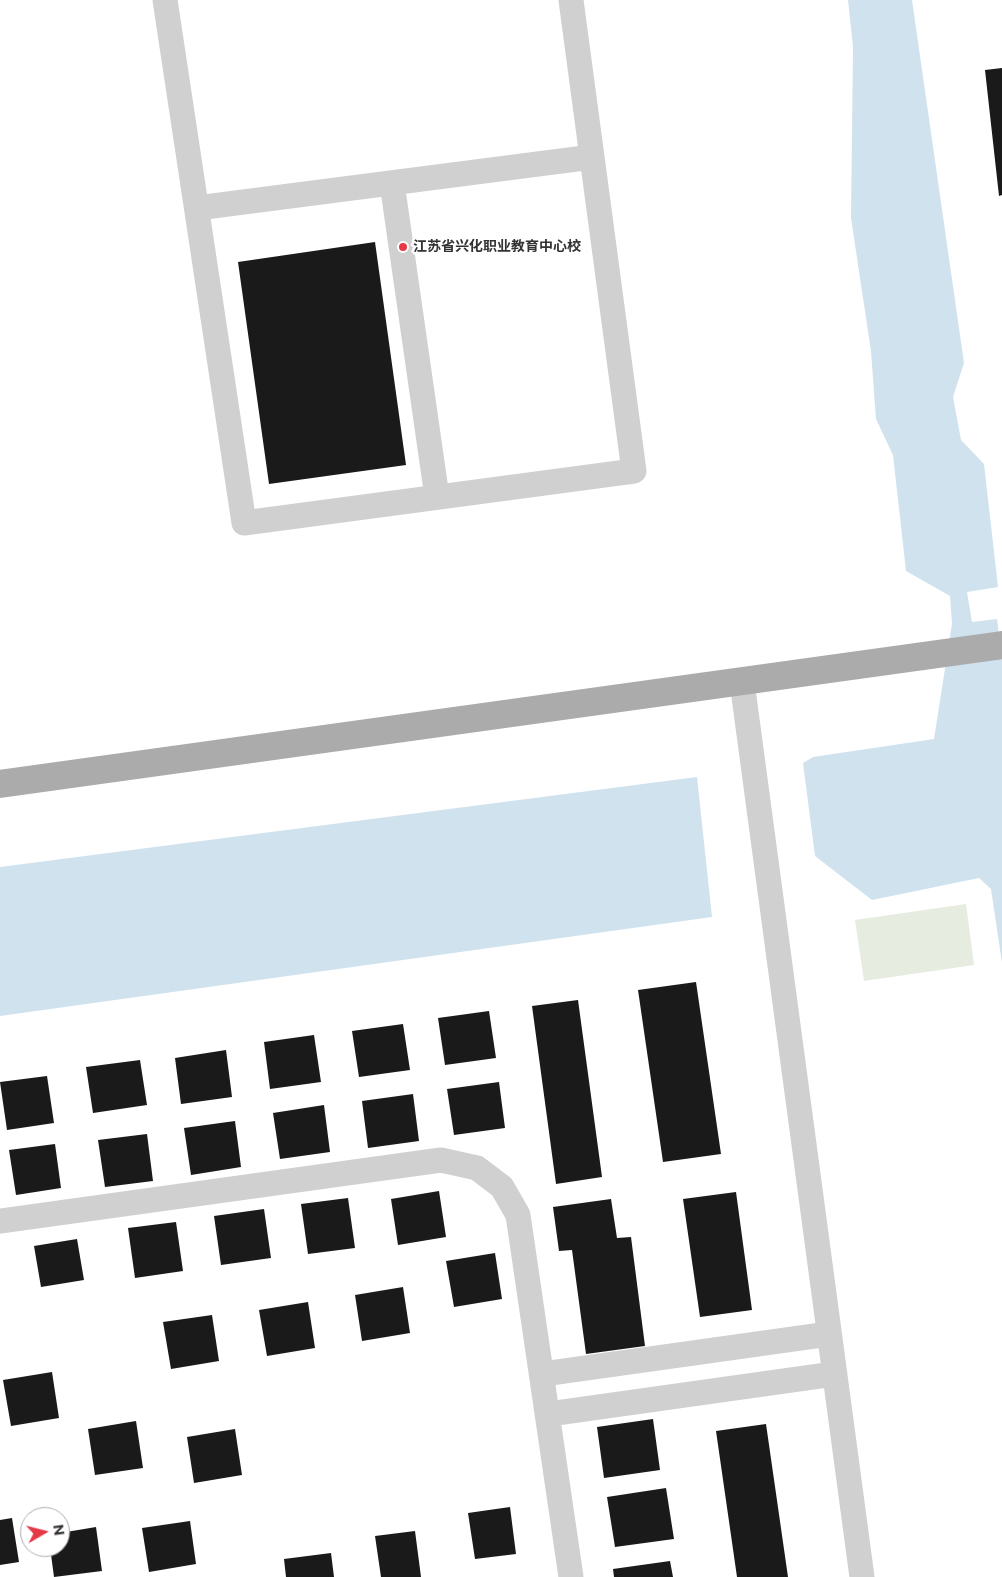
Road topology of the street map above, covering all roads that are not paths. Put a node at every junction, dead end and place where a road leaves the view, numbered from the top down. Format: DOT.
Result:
graph roads {
  1 [pos="165,0"];
  2 [pos="571,0"];
  3 [pos="592,158"];
  4 [pos="392,183"];
  5 [pos="197,208"];
  6 [pos="437,497"];
  7 [pos="1002,645"];
  8 [pos="742,682"];
  9 [pos="0,784"];
  10 [pos="0,1221"];
  11 [pos="829,1334"];
  12 [pos="543,1374"];
  13 [pos="834,1374"];
  14 [pos="549,1414"];
  15 [pos="571,1577"];
  16 [pos="862,1577"];
  1 -- 5 [label="street"];
  2 -- 3 [label="street"];
  3 -- 4 [label="street"];
  3 -- 6 [label="street"];
  4 -- 5 [label="street"];
  4 -- 6 [label="street"];
  5 -- 6 [label="street"];
  7 -- 8 [label="main road"];
  8 -- 9 [label="main road"];
  8 -- 11 [label="street"];
  10 -- 12 [label="street"];
  11 -- 12 [label="street"];
  11 -- 13 [label="street"];
  12 -- 14 [label="street"];
  13 -- 14 [label="street"];
  13 -- 16 [label="street"];
  14 -- 15 [label="street"];
}
